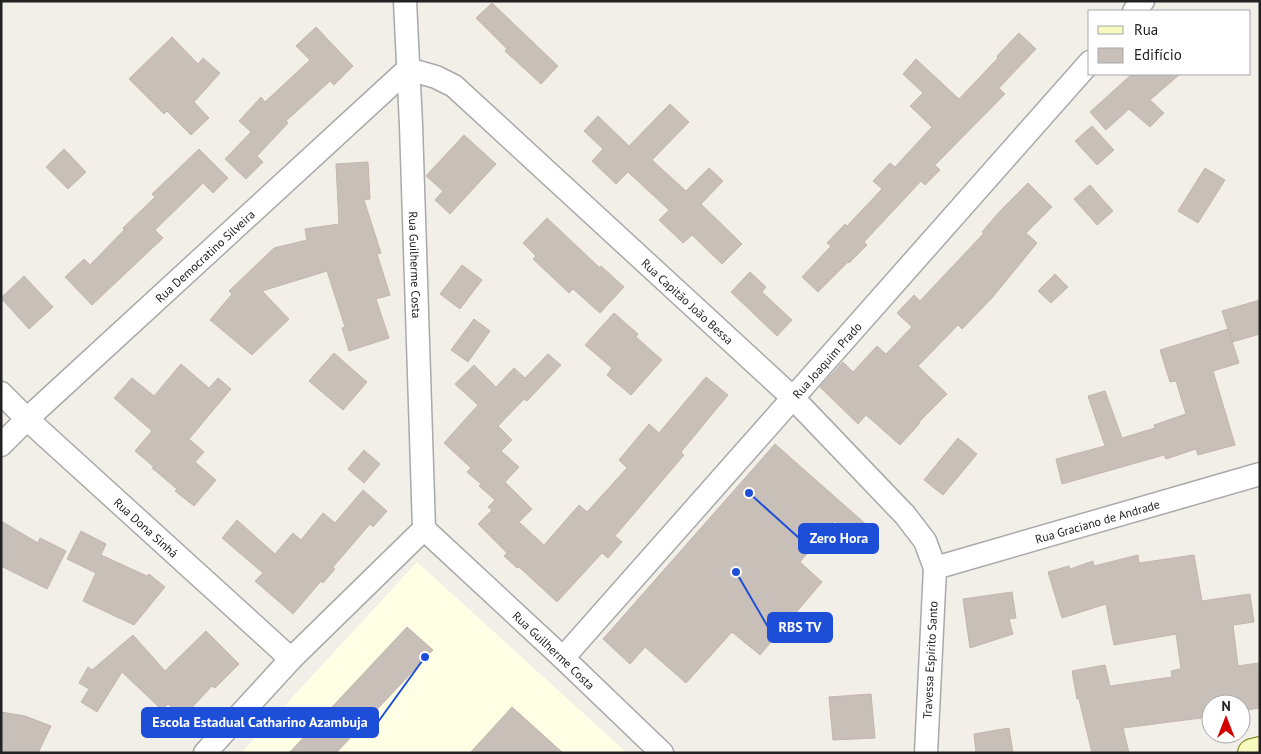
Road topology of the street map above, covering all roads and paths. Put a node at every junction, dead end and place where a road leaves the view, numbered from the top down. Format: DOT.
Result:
graph roads {
  1 [pos="405,1"];
  2 [pos="1088,64"];
  3 [pos="408,69"];
  4 [pos="1,393"];
  5 [pos="793,398"];
  6 [pos="27,419"];
  7 [pos="1,445"];
  8 [pos="1260,474"];
  9 [pos="424,529"];
  10 [pos="935,568"];
  11 [pos="563,658"];
  12 [pos="291,659"];
  13 [pos="1260,751"];
  14 [pos="205,753"];
  15 [pos="662,753"];
  16 [pos="926,753"];
  17 [pos="1252,753"];
  1 -- 3 [label="street, Rua Guilherme Costa"];
  2 -- 5 [label="street, Rua Joaquim Prado"];
  3 -- 5 [label="street, Rua Capitão João Bessa"];
  3 -- 6 [label="street, Rua Democratino Silveira"];
  3 -- 9 [label="street, Rua Guilherme Costa"];
  4 -- 6 [label="street, Rua Dona Sinhá"];
  5 -- 10 [label="street, Rua Capitão João Bessa"];
  5 -- 11 [label="street, Rua Joaquim Prado"];
  6 -- 7 [label="street, Rua Democratino Silveira"];
  6 -- 12 [label="street, Rua Dona Sinhá"];
  8 -- 10 [label="street, Rua Graciano de Andrade"];
  9 -- 11 [label="street, Rua Guilherme Costa"];
  9 -- 12 [label="street"];
  10 -- 16 [label="street, Travessa Espírito Santo"];
  11 -- 15 [label="street, Rua Guilherme Costa"];
  12 -- 14 [label="street"];
  13 -- 17 [label="street"];
}
